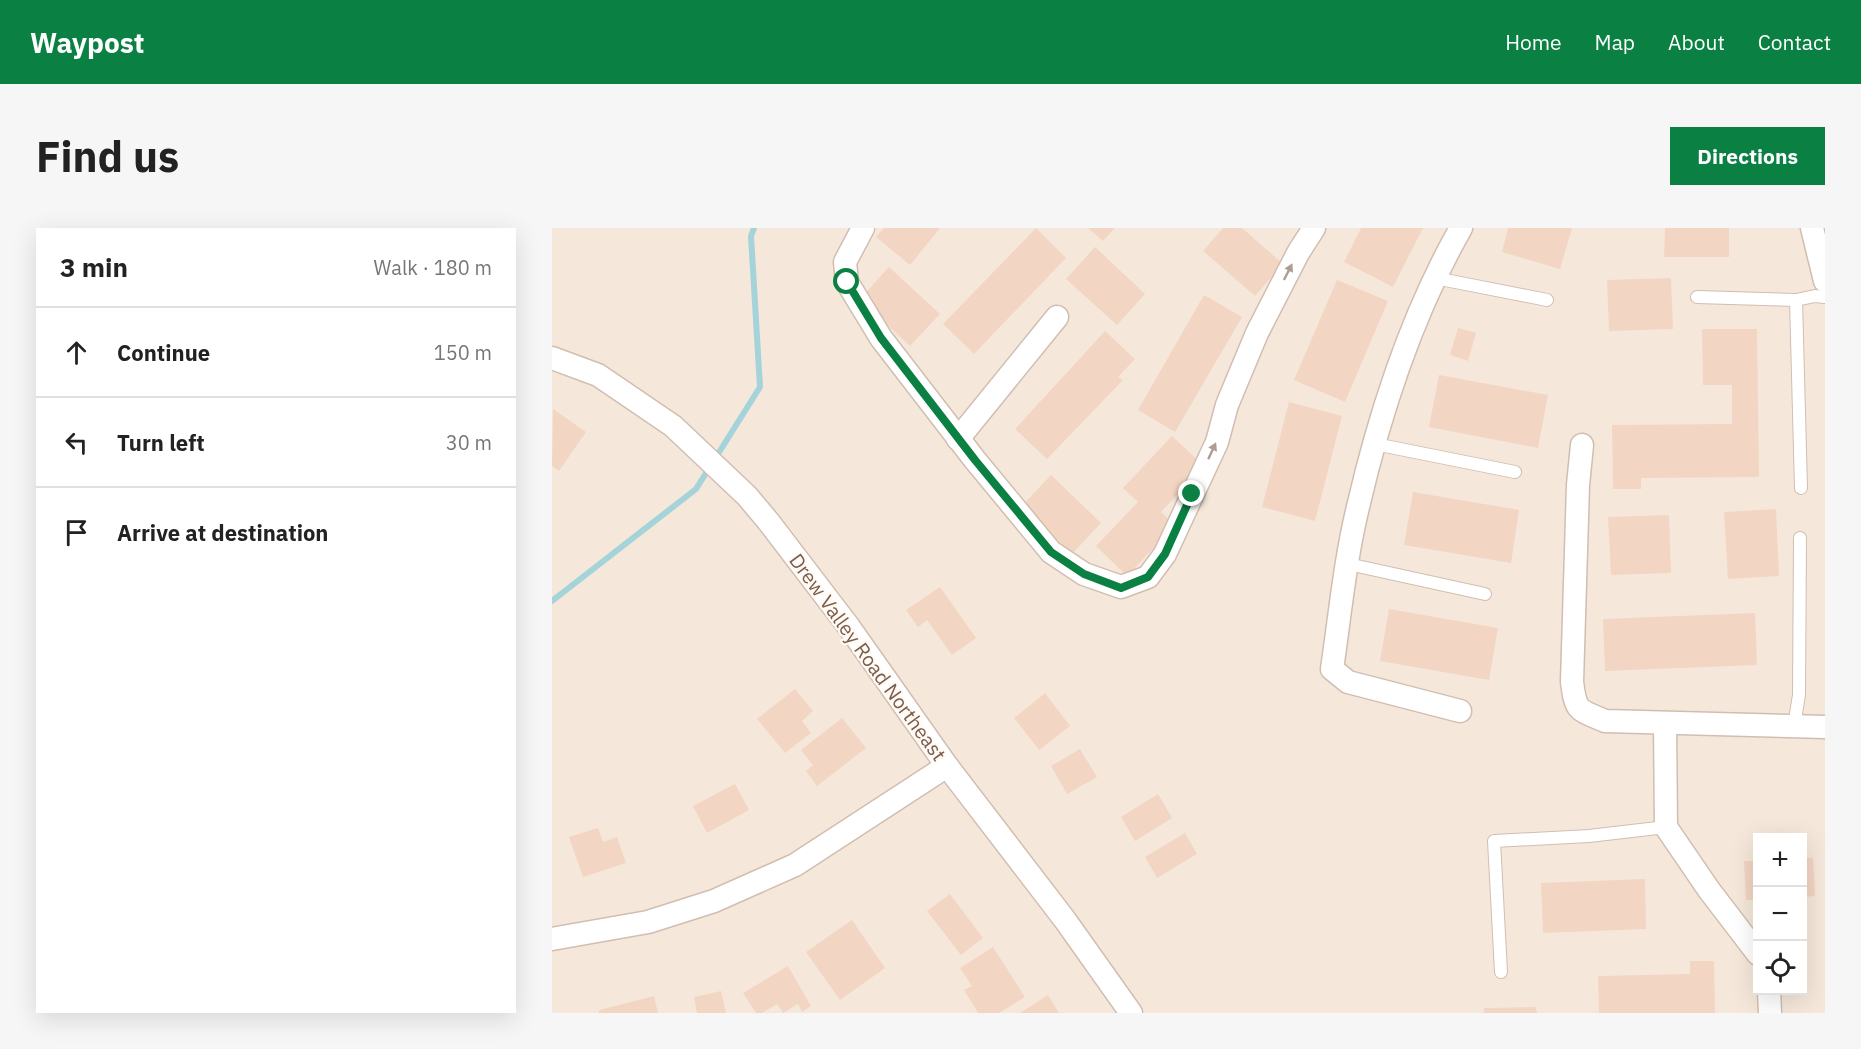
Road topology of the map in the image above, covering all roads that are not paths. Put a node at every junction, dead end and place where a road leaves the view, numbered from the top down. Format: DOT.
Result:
graph roads {
  1 [pos="863,228"];
  2 [pos="1314,228"];
  3 [pos="1461,228"];
  4 [pos="1812,228"];
  5 [pos="1435,278"];
  6 [pos="1825,281"];
  7 [pos="1697,297"];
  8 [pos="1825,297"];
  9 [pos="1547,300"];
  10 [pos="1796,300"];
  11 [pos="1057,317"];
  12 [pos="552,358"];
  13 [pos="958,439"];
  14 [pos="1375,444"];
  15 [pos="1582,445"];
  16 [pos="1515,472"];
  17 [pos="1801,488"];
  18 [pos="1800,538"];
  19 [pos="1348,564"];
  20 [pos="1485,594"];
  21 [pos="1460,711"];
  22 [pos="1665,723"];
  23 [pos="1794,726"];
  24 [pos="1825,727"];
  25 [pos="947,766"];
  26 [pos="1666,827"];
  27 [pos="552,939"];
  28 [pos="1753,947"];
  29 [pos="1501,972"];
  30 [pos="1769,995"];
  31 [pos="1131,1013"];
  32 [pos="1770,1013"];
  1 -- 13 [label="street"];
  13 -- 2 [label="street, one-way"];
  3 -- 5 [label="street"];
  4 -- 6 [label="street"];
  5 -- 9 [label="lane"];
  5 -- 14 [label="street"];
  7 -- 10 [label="lane"];
  8 -- 10 [label="lane"];
  10 -- 17 [label="lane"];
  11 -- 13 [label="street"];
  12 -- 25 [label="street, Drew Valley Road Northeast"];
  14 -- 16 [label="lane"];
  14 -- 19 [label="street"];
  15 -- 22 [label="street"];
  18 -- 23 [label="lane"];
  19 -- 20 [label="lane"];
  19 -- 21 [label="street"];
  22 -- 23 [label="street"];
  22 -- 26 [label="street"];
  23 -- 24 [label="street"];
  25 -- 27 [label="street"];
  25 -- 31 [label="street, Drew Valley Road Northeast"];
  26 -- 28 [label="street"];
  26 -- 29 [label="lane"];
  30 -- 32 [label="street"];
}
